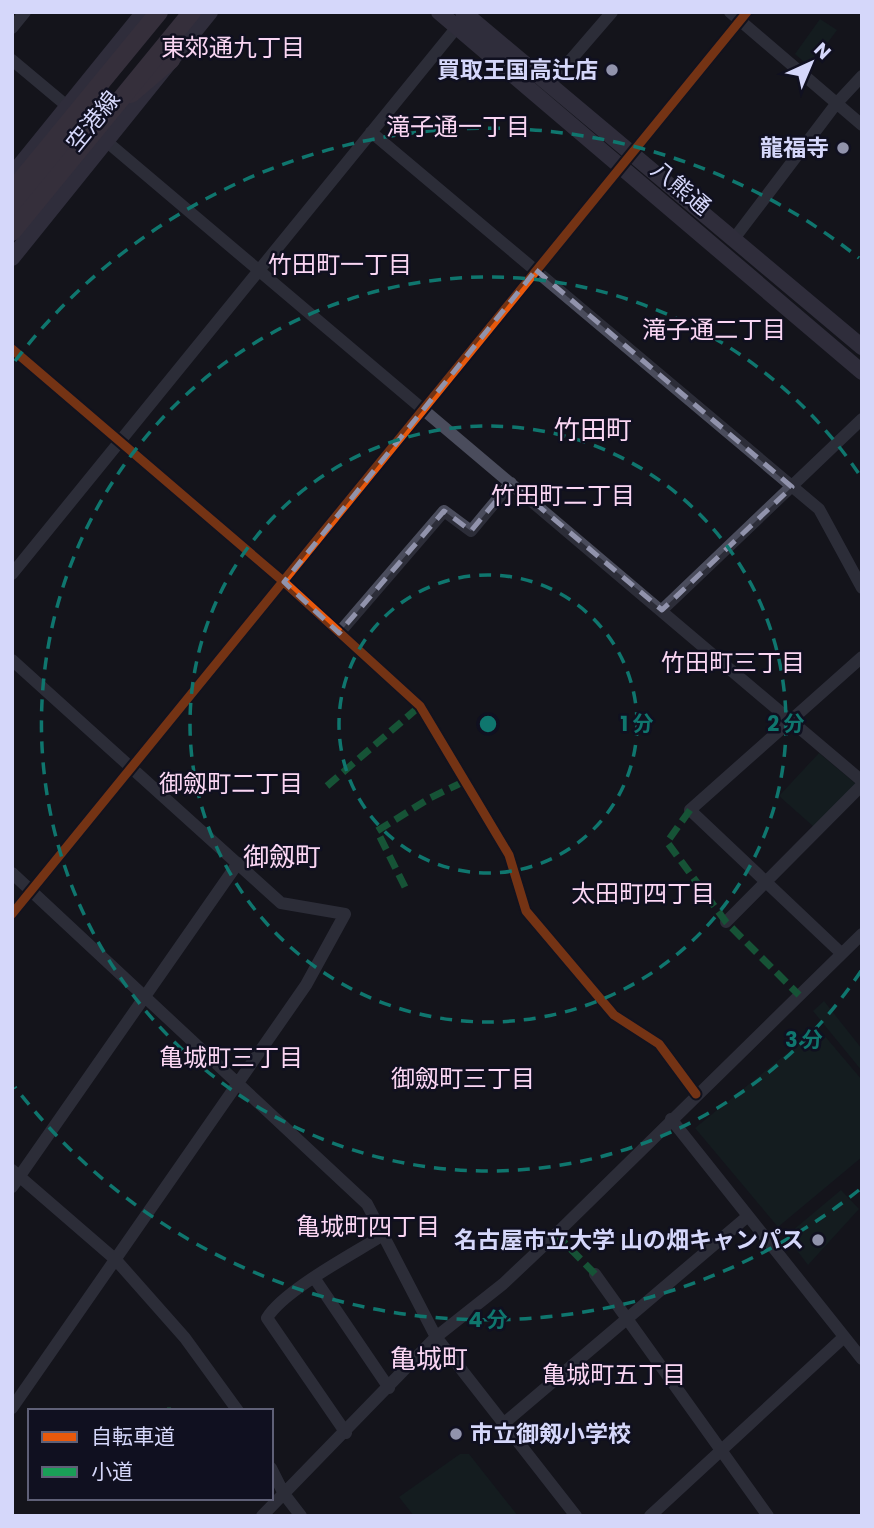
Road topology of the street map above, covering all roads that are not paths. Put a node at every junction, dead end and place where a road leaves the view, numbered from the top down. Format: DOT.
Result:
graph roads {
  1 [pos="25,12"];
  2 [pos="144,12"];
  3 [pos="159,12"];
  4 [pos="192,12"];
  5 [pos="209,12"];
  6 [pos="439,12"];
  7 [pos="612,12"];
  8 [pos="739,15"];
  9 [pos="464,17"];
  10 [pos="12,28"];
  11 [pos="12,60"];
  12 [pos="171,60"];
  13 [pos="862,76"];
  14 [pos="549,85"];
  15 [pos="836,104"];
  16 [pos="67,106"];
  17 [pos="862,125"];
  18 [pos="371,132"];
  19 [pos="106,141"];
  20 [pos="626,161"];
  21 [pos="12,175"];
  22 [pos="15,204"];
  23 [pos="12,232"];
  24 [pos="733,240"];
  25 [pos="12,258"];
  26 [pos="261,269"];
  27 [pos="536,271"];
  28 [pos="862,347"];
  29 [pos="12,349"];
  30 [pos="862,372"];
  31 [pos="423,409"];
  32 [pos="862,419"];
  33 [pos="120,443"];
  34 [pos="511,483"];
  35 [pos="792,487"];
  36 [pos="12,574"];
  37 [pos="284,582"];
  38 [pos="862,588"];
  39 [pos="662,610"];
  40 [pos="339,633"];
  41 [pos="12,660"];
  42 [pos="860,662"];
  43 [pos="789,719"];
  44 [pos="132,767"];
  45 [pos="862,783"];
  46 [pos="239,863"];
  47 [pos="12,873"];
  48 [pos="767,882"];
  49 [pos="32,890"];
  50 [pos="12,915"];
  51 [pos="726,922"];
  52 [pos="862,934"];
  53 [pos="841,953"];
  54 [pos="147,996"];
  55 [pos="237,1085"];
  56 [pos="696,1094"];
  57 [pos="671,1119"];
  58 [pos="15,1178"];
  59 [pos="748,1216"];
  60 [pos="383,1235"];
  61 [pos="116,1259"];
  62 [pos="595,1274"];
  63 [pos="315,1279"];
  64 [pos="628,1319"];
  65 [pos="436,1337"];
  66 [pos="844,1337"];
  67 [pos="862,1359"];
  68 [pos="389,1388"];
  69 [pos="12,1408"];
  70 [pos="236,1409"];
  71 [pos="503,1424"];
  72 [pos="346,1433"];
  73 [pos="720,1450"];
  74 [pos="273,1472"];
  75 [pos="284,1494"];
  76 [pos="262,1516"];
  77 [pos="301,1516"];
  78 [pos="576,1516"];
  79 [pos="650,1516"];
  80 [pos="768,1516"];
  1 -- 10 [label="street"];
  2 -- 16 [label="main road, 空港線"];
  3 -- 22 [label="highway"];
  4 -- 23 [label="highway, bridge"];
  5 -- 12 [label="main road, 空港線"];
  6 -- 9 [label="main road, 八熊通"];
  7 -- 14 [label="street"];
  8 -- 15 [label="street"];
  8 -- 20 [label="street"];
  9 -- 14 [label="main road, 八熊通"];
  9 -- 18 [label="street"];
  9 -- 20 [label="main road, 八熊通"];
  11 -- 16 [label="street"];
  12 -- 19 [label="main road, 空港線"];
  12 -- 22 [label="highway"];
  13 -- 15 [label="street"];
  14 -- 20 [label="main road, 八熊通"];
  15 -- 17 [label="street"];
  15 -- 24 [label="street"];
  16 -- 21 [label="main road, 空港線"];
  18 -- 26 [label="street"];
  18 -- 27 [label="street"];
  19 -- 25 [label="main road, 空港線"];
  19 -- 26 [label="street"];
  20 -- 24 [label="main road, 八熊通"];
  20 -- 27 [label="street"];
  20 -- 30 [label="main road, 八熊通"];
  24 -- 28 [label="main road, 八熊通"];
  26 -- 31 [label="street"];
  26 -- 33 [label="street"];
  27 -- 31 [label="street"];
  27 -- 35 [label="street"];
  29 -- 33 [label="street"];
  31 -- 34 [label="street"];
  31 -- 37 [label="street"];
  32 -- 35 [label="street"];
  33 -- 36 [label="street"];
  33 -- 37 [label="street"];
  34 -- 39 [label="street"];
  34 -- 40 [label="street"];
  35 -- 38 [label="street"];
  35 -- 39 [label="street"];
  37 -- 40 [label="street"];
  37 -- 44 [label="street"];
  39 -- 43 [label="street"];
  40 -- 56 [label="street"];
  41 -- 44 [label="street"];
  42 -- 43 [label="street"];
  43 -- 45 [label="street"];
  43 -- 48 [label="street"];
  44 -- 46 [label="street"];
  44 -- 49 [label="street"];
  45 -- 48 [label="street"];
  46 -- 54 [label="street"];
  46 -- 55 [label="street"];
  47 -- 49 [label="street"];
  48 -- 51 [label="street"];
  48 -- 53 [label="street"];
  49 -- 50 [label="street"];
  49 -- 54 [label="street"];
  52 -- 53 [label="street"];
  53 -- 56 [label="street"];
  54 -- 55 [label="street"];
  54 -- 58 [label="street"];
  55 -- 60 [label="street"];
  55 -- 61 [label="street"];
  56 -- 57 [label="street"];
  57 -- 59 [label="street"];
  57 -- 65 [label="street"];
  58 -- 61 [label="street"];
  59 -- 64 [label="street"];
  59 -- 66 [label="street"];
  60 -- 63 [label="street"];
  60 -- 65 [label="street"];
  61 -- 69 [label="street"];
  61 -- 70 [label="street"];
  62 -- 64 [label="street"];
  63 -- 68 [label="street"];
  63 -- 72 [label="street"];
  64 -- 71 [label="street"];
  64 -- 73 [label="street"];
  65 -- 68 [label="street"];
  65 -- 71 [label="street"];
  66 -- 67 [label="street"];
  66 -- 73 [label="street"];
  68 -- 72 [label="street"];
  71 -- 78 [label="street"];
  72 -- 75 [label="street"];
  73 -- 79 [label="street"];
  73 -- 80 [label="street"];
  74 -- 75 [label="street"];
  75 -- 76 [label="street"];
  75 -- 77 [label="street"];
}
